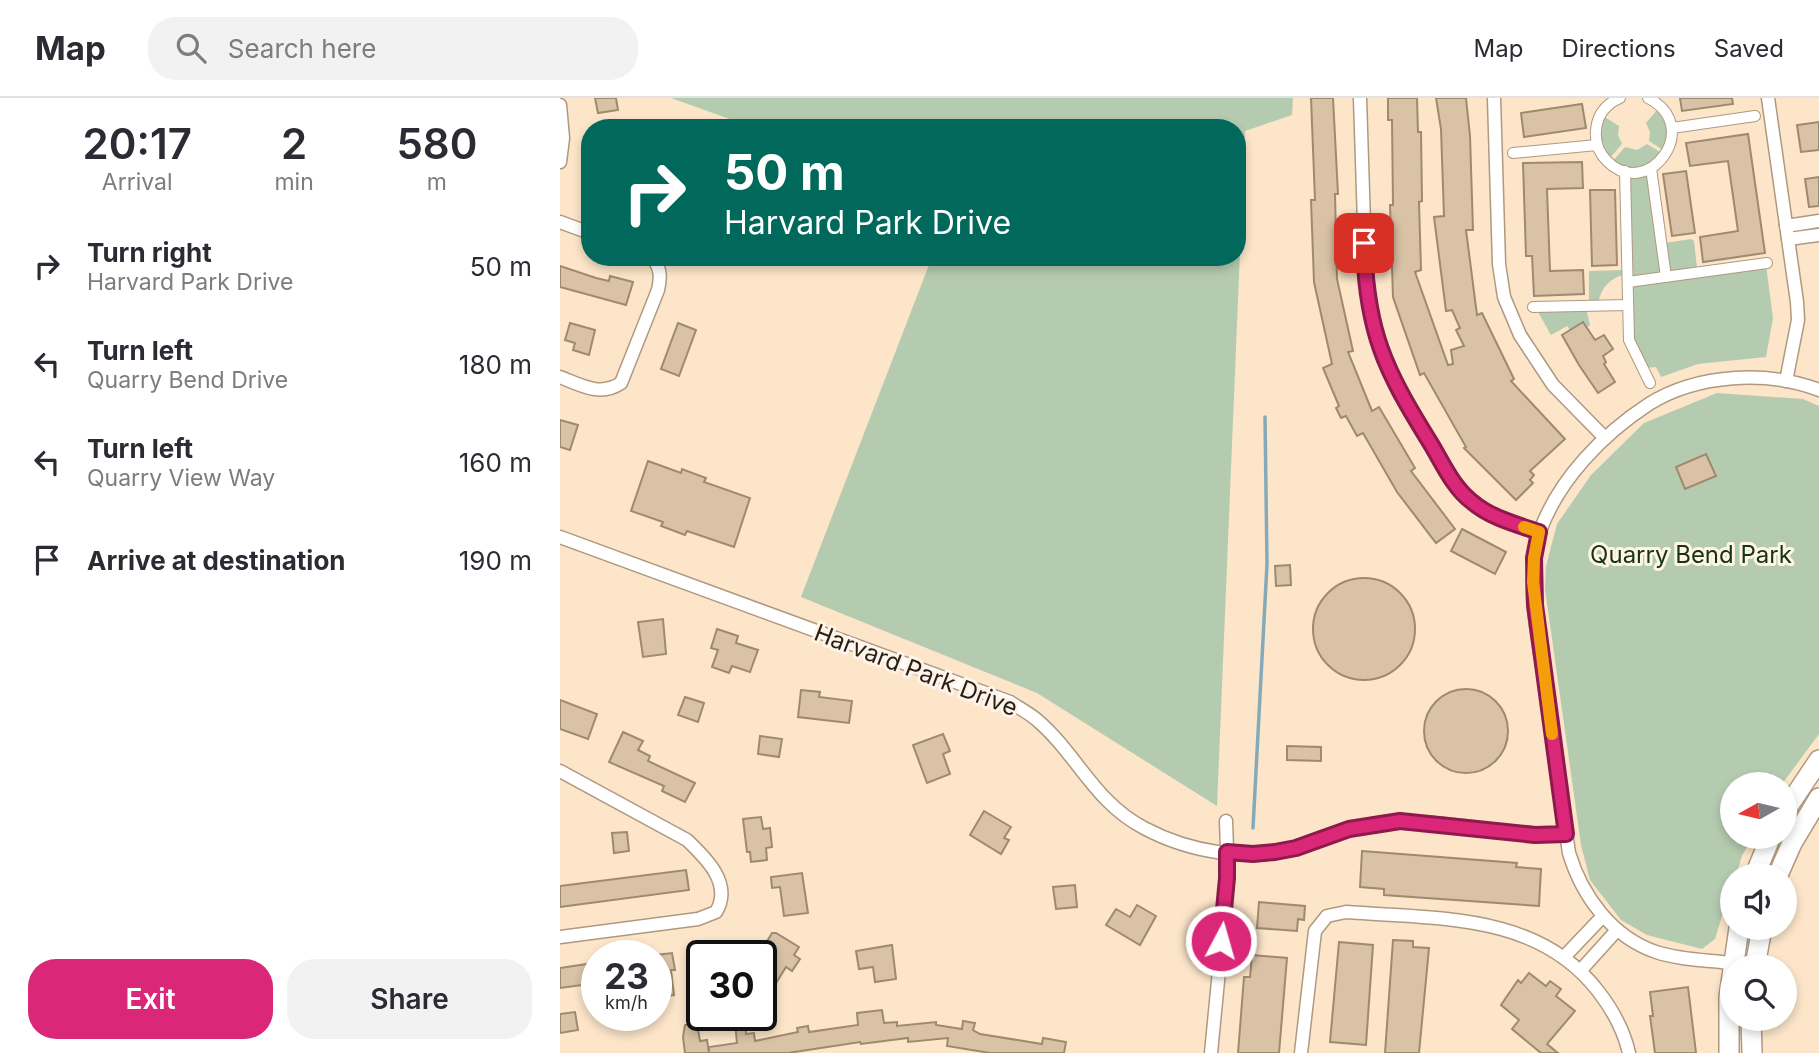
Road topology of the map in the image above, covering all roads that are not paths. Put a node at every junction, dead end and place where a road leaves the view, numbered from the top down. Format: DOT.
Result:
graph roads {
  1 [pos="1360,98"];
  2 [pos="1494,98"];
  3 [pos="1620,98"];
  4 [pos="1648,98"];
  5 [pos="1768,98"];
  6 [pos="560,105"];
  7 [pos="1755,116"];
  8 [pos="1672,128"];
  9 [pos="1597,145"];
  10 [pos="1513,153"];
  11 [pos="560,162"];
  12 [pos="1651,168"];
  13 [pos="1625,171"];
  14 [pos="1819,221"];
  15 [pos="560,222"];
  16 [pos="581,230"];
  17 [pos="1787,233"];
  18 [pos="1819,235"];
  19 [pos="1767,263"];
  20 [pos="657,266"];
  21 [pos="1666,276"];
  22 [pos="1628,282"];
  23 [pos="1628,305"];
  24 [pos="1534,307"];
  25 [pos="560,377"];
  26 [pos="1786,381"];
  27 [pos="1650,383"];
  28 [pos="1819,390"];
  29 [pos="1605,438"];
  30 [pos="1539,532"];
  31 [pos="560,537"];
  32 [pos="1819,760"];
  33 [pos="560,771"];
  34 [pos="1797,793"];
  35 [pos="1819,798"];
  36 [pos="1226,821"];
  37 [pos="1566,834"];
  38 [pos="1227,852"];
  39 [pos="1783,863"];
  40 [pos="1603,916"];
  41 [pos="1617,930"];
  42 [pos="560,937"];
  43 [pos="1565,956"];
  44 [pos="1720,961"];
  45 [pos="1581,970"];
  46 [pos="1729,1031"];
  47 [pos="1751,1031"];
  48 [pos="1211,1053"];
  49 [pos="1301,1053"];
  50 [pos="1629,1053"];
  51 [pos="1729,1053"];
  52 [pos="1752,1053"];
  1 -- 30 [label="street"];
  2 -- 29 [label="street"];
  3 -- 9 [label="street"];
  4 -- 8 [label="street"];
  5 -- 17 [label="street"];
  6 -- 11 [label="street"];
  7 -- 8 [label="street"];
  8 -- 12 [label="street"];
  9 -- 10 [label="street"];
  9 -- 13 [label="street"];
  12 -- 13 [label="street"];
  12 -- 21 [label="street"];
  13 -- 22 [label="street"];
  14 -- 17 [label="street"];
  15 -- 16 [label="street"];
  17 -- 18 [label="street"];
  17 -- 26 [label="street"];
  19 -- 21 [label="street"];
  20 -- 25 [label="street"];
  21 -- 22 [label="street"];
  22 -- 23 [label="street"];
  23 -- 24 [label="street"];
  23 -- 27 [label="street"];
  26 -- 28 [label="street"];
  26 -- 29 [label="street"];
  29 -- 30 [label="street"];
  30 -- 37 [label="street"];
  31 -- 38 [label="street, Harvard Park Drive"];
  32 -- 34 [label="main road"];
  33 -- 42 [label="street"];
  35 -- 39 [label="main road"];
  36 -- 38 [label="street"];
  37 -- 38 [label="street, Harvard Park Drive"];
  37 -- 40 [label="street"];
  38 -- 48 [label="street"];
  40 -- 41 [label="street"];
  40 -- 43 [label="street"];
  41 -- 44 [label="street"];
  41 -- 45 [label="street"];
  43 -- 45 [label="street"];
  43 -- 49 [label="street"];
  45 -- 50 [label="street"];
  46 -- 51 [label="main road"];
  47 -- 52 [label="main road"];
}
